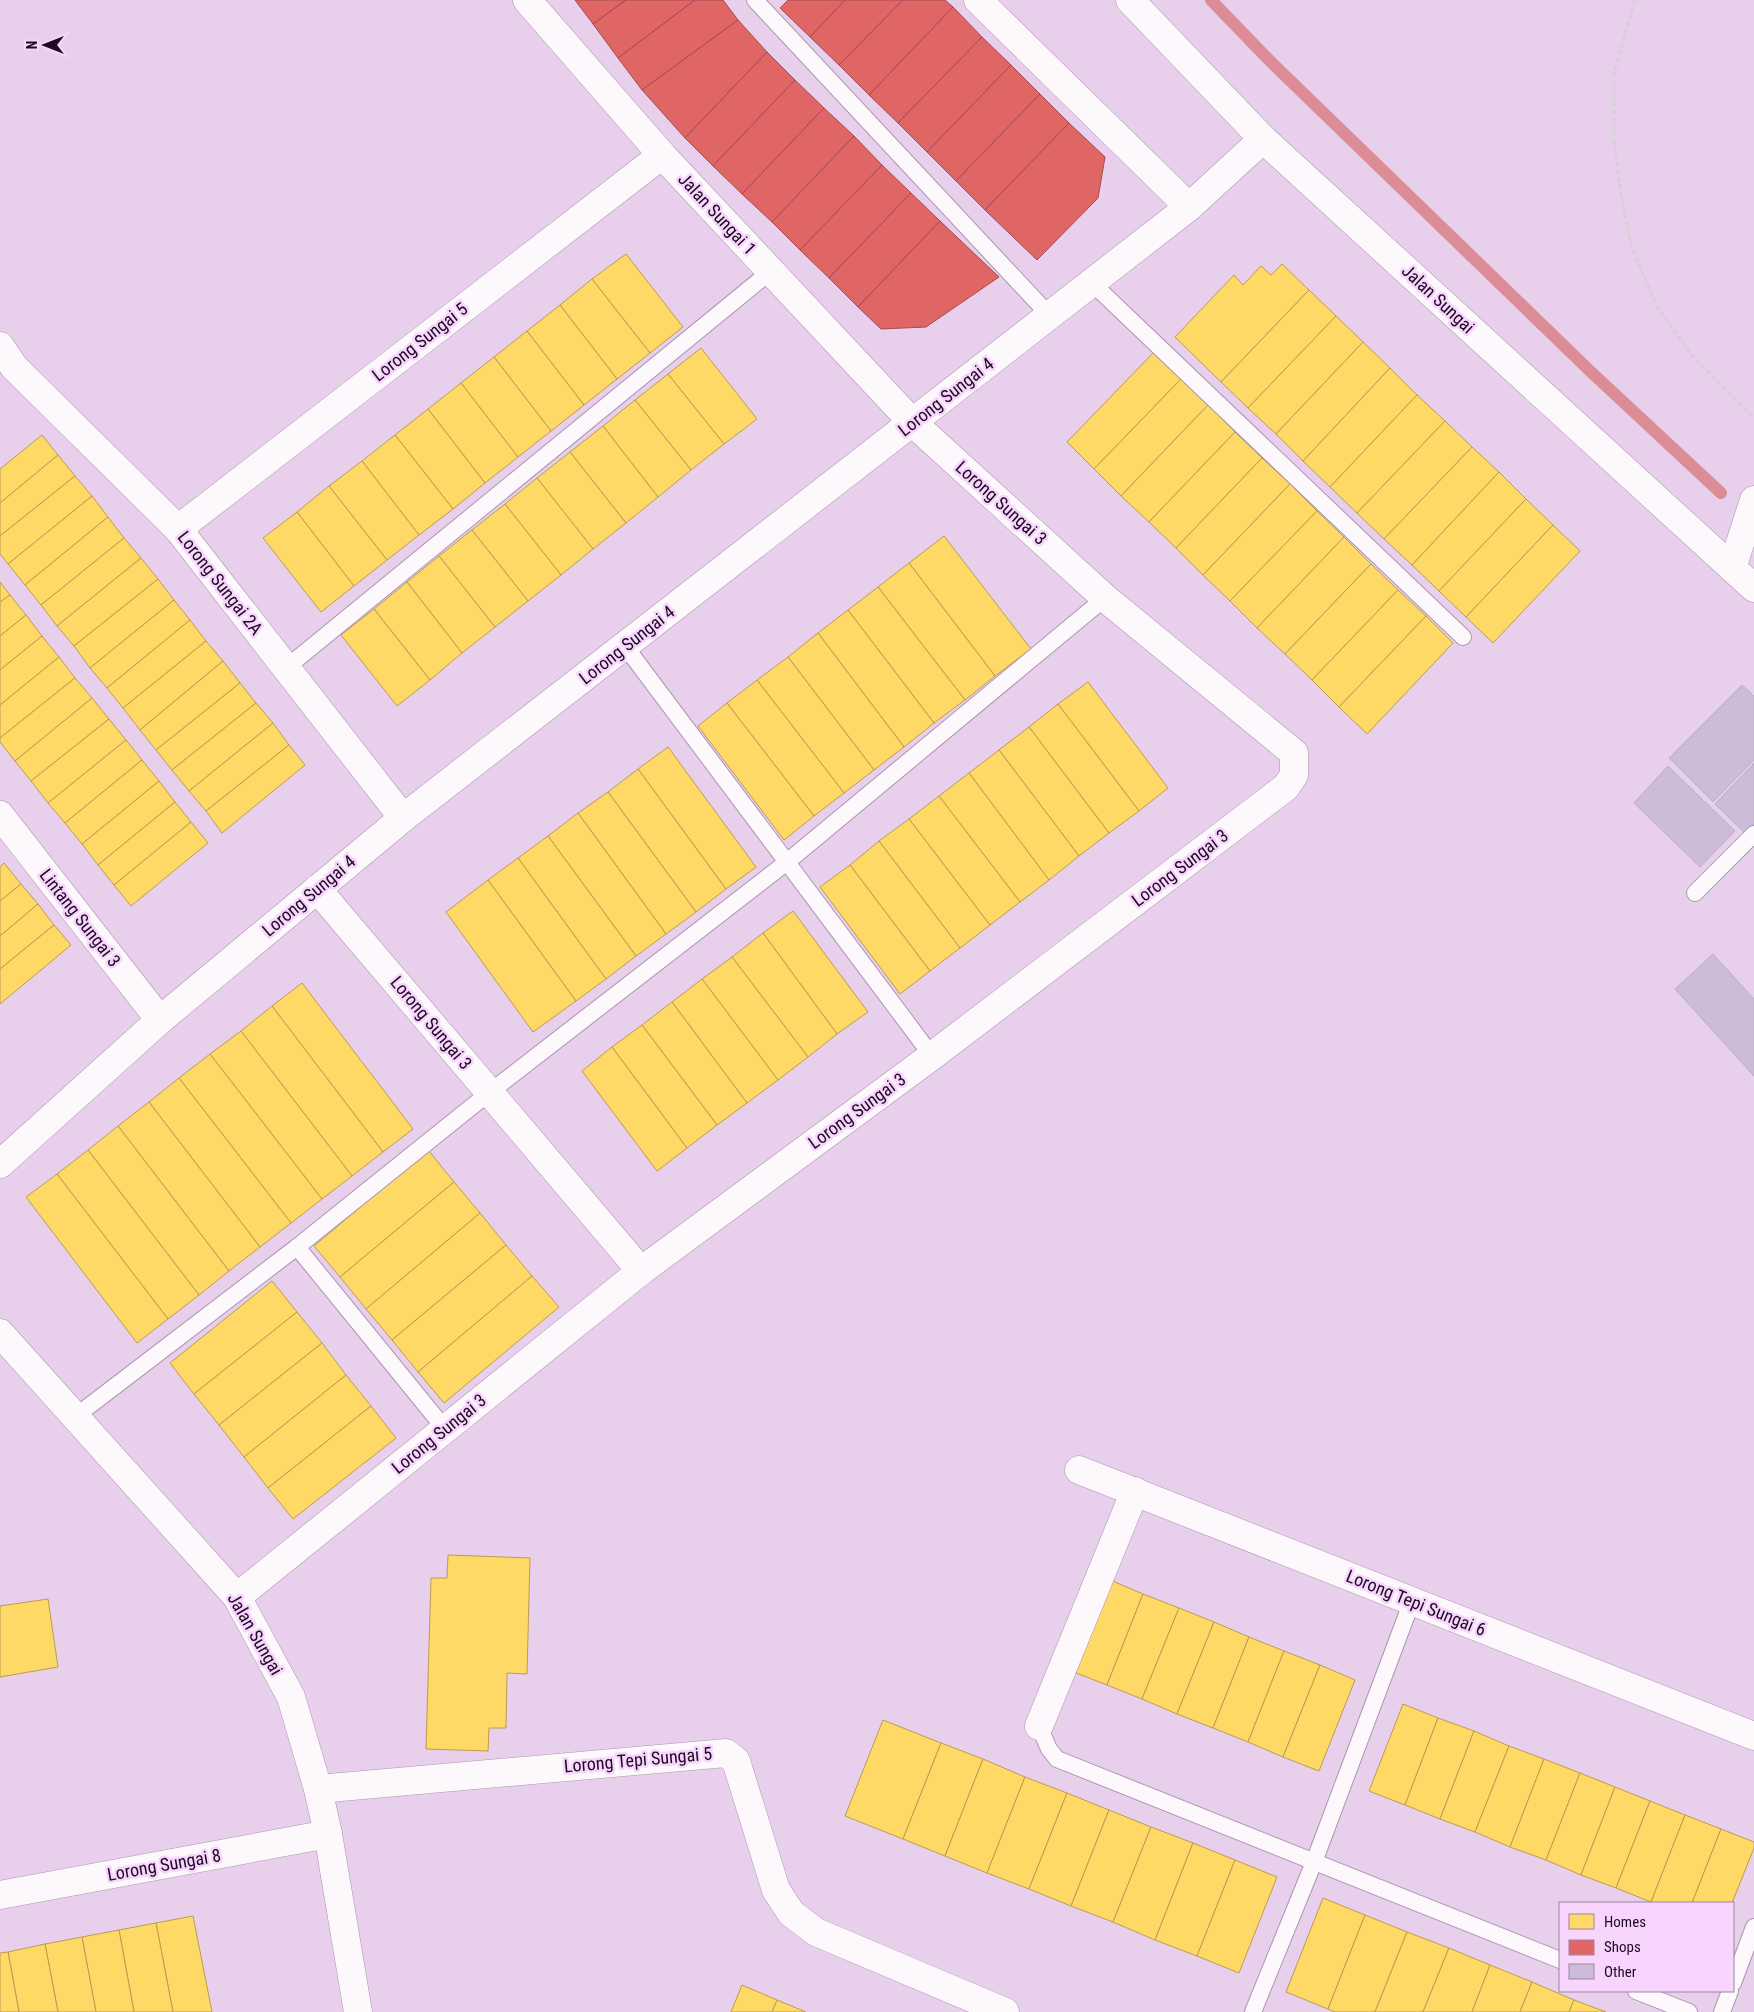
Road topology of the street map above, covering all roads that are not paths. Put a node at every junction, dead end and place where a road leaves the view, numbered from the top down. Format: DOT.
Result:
graph roads {
  1 [pos="755,0"];
  2 [pos="978,0"];
  3 [pos="1130,0"];
  4 [pos="532,2"];
  5 [pos="1263,139"];
  6 [pos="662,155"];
  7 [pos="1190,207"];
  8 [pos="771,270"];
  9 [pos="1092,283"];
  10 [pos="1050,316"];
  11 [pos="5,364"];
  12 [pos="913,423"];
  13 [pos="1754,500"];
  14 [pos="178,529"];
  15 [pos="1732,568"];
  16 [pos="1754,588"];
  17 [pos="1105,598"];
  18 [pos="1463,637"];
  19 [pos="625,646"];
  20 [pos="286,668"];
  21 [pos="0,816"];
  22 [pos="403,818"];
  23 [pos="1754,834"];
  24 [pos="787,862"];
  25 [pos="317,889"];
  26 [pos="1695,893"];
  27 [pos="160,1020"];
  28 [pos="932,1056"];
  29 [pos="490,1092"];
  30 [pos="0,1164"];
  31 [pos="297,1246"];
  32 [pos="641,1271"];
  33 [pos="0,1333"];
  34 [pos="76,1416"];
  35 [pos="444,1429"];
  36 [pos="1079,1470"];
  37 [pos="1134,1491"];
  38 [pos="237,1597"];
  39 [pos="1412,1601"];
  40 [pos="1039,1726"];
  41 [pos="1754,1736"];
  42 [pos="318,1790"];
  43 [pos="328,1834"];
  44 [pos="1314,1862"];
  45 [pos="0,1895"];
  46 [pos="1754,1927"];
  47 [pos="1559,1960"];
  48 [pos="1734,1980"];
  49 [pos="1639,1992"];
  50 [pos="1730,1992"];
  51 [pos="358,2012"];
  52 [pos="1005,2012"];
  53 [pos="1253,2012"];
  54 [pos="1689,2012"];
  55 [pos="1722,2012"];
  1 -- 10 [label="lane"];
  2 -- 7 [label="street"];
  3 -- 5 [label="street, Jalan Sungai"];
  4 -- 6 [label="street, Jalan Sungai 1"];
  5 -- 7 [label="street, Lorong Sungai 4"];
  5 -- 15 [label="street, Jalan Sungai"];
  6 -- 8 [label="street, Jalan Sungai 1"];
  6 -- 14 [label="street, Lorong Sungai 5"];
  7 -- 9 [label="street, Lorong Sungai 4"];
  8 -- 12 [label="street, Jalan Sungai 1"];
  8 -- 20 [label="lane"];
  9 -- 10 [label="street, Lorong Sungai 4"];
  9 -- 18 [label="lane"];
  10 -- 12 [label="street, Lorong Sungai 4"];
  11 -- 14 [label="street, Lorong Sungai 2A"];
  12 -- 17 [label="street, Lorong Sungai 3"];
  12 -- 19 [label="street, Lorong Sungai 4"];
  13 -- 15 [label="street"];
  14 -- 20 [label="street, Lorong Sungai 2A"];
  15 -- 16 [label="street, Jalan Sungai"];
  17 -- 24 [label="lane"];
  17 -- 28 [label="street, Lorong Sungai 3"];
  19 -- 22 [label="street, Lorong Sungai 4"];
  19 -- 24 [label="lane"];
  20 -- 22 [label="street, Lorong Sungai 2A"];
  21 -- 27 [label="street, Lintang Sungai 3"];
  22 -- 25 [label="street, Lorong Sungai 4"];
  23 -- 26 [label="lane"];
  24 -- 28 [label="lane"];
  24 -- 29 [label="lane"];
  25 -- 27 [label="street, Lorong Sungai 4"];
  25 -- 29 [label="street, Lorong Sungai 3"];
  27 -- 30 [label="street, Lorong Sungai 4"];
  28 -- 32 [label="street, Lorong Sungai 3"];
  29 -- 31 [label="lane"];
  29 -- 32 [label="street, Lorong Sungai 3"];
  31 -- 34 [label="lane"];
  31 -- 35 [label="lane"];
  32 -- 35 [label="street, Lorong Sungai 3"];
  33 -- 34 [label="street, Jalan Sungai"];
  34 -- 38 [label="street, Jalan Sungai"];
  35 -- 38 [label="street, Lorong Sungai 3"];
  36 -- 37 [label="street, Lorong Tepi Sungai 6"];
  37 -- 39 [label="street, Lorong Tepi Sungai 6"];
  37 -- 40 [label="street"];
  38 -- 42 [label="street, Jalan Sungai"];
  39 -- 41 [label="street, Lorong Tepi Sungai 6"];
  39 -- 44 [label="lane"];
  40 -- 44 [label="lane"];
  42 -- 43 [label="street, Jalan Sungai"];
  42 -- 52 [label="street, Lorong Tepi Sungai 5"];
  43 -- 45 [label="street, Lorong Sungai 8"];
  43 -- 51 [label="street, Jalan Sungai"];
  44 -- 47 [label="lane"];
  44 -- 53 [label="lane"];
  46 -- 48 [label="lane"];
  49 -- 54 [label="lane"];
  50 -- 55 [label="lane"];
}
